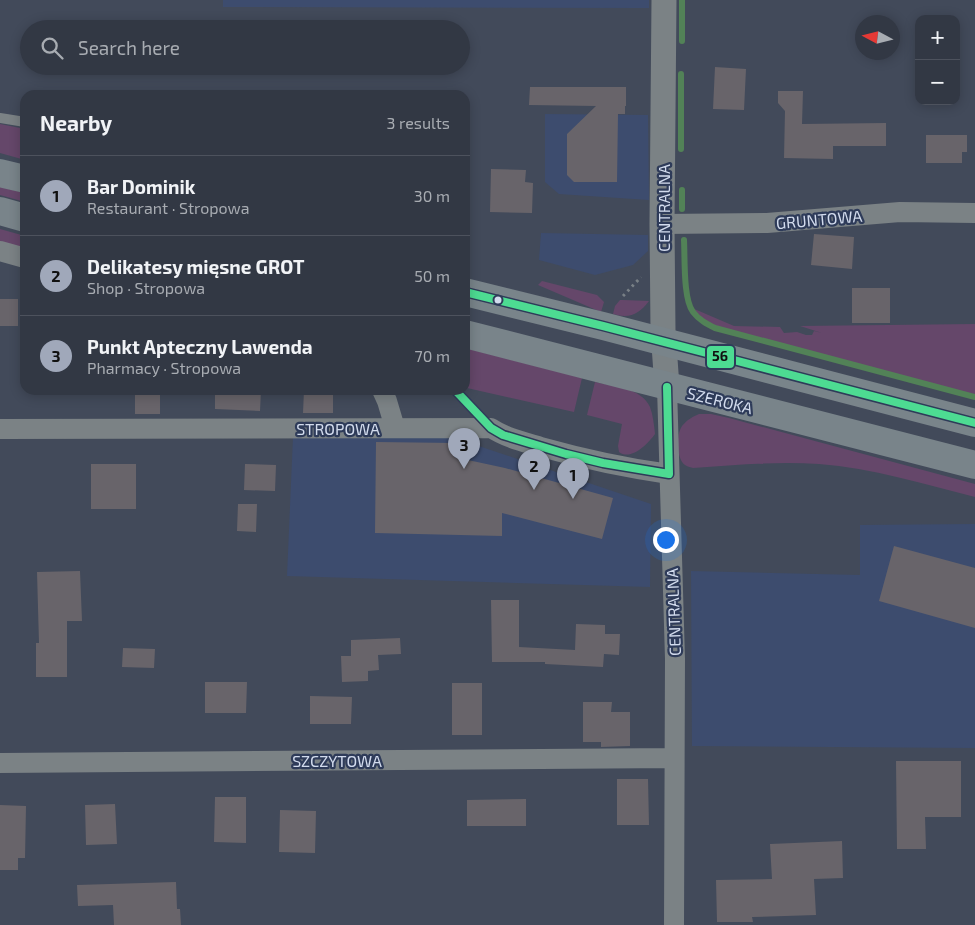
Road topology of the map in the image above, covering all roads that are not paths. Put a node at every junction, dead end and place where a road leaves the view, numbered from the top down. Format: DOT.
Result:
graph roads {
  1 [pos="664,0"];
  2 [pos="0,118"];
  3 [pos="20,121"];
  4 [pos="0,173"];
  5 [pos="20,178"];
  6 [pos="0,211"];
  7 [pos="975,213"];
  8 [pos="20,217"];
  9 [pos="662,224"];
  10 [pos="0,251"];
  11 [pos="20,257"];
  12 [pos="470,293"];
  13 [pos="470,335"];
  14 [pos="664,342"];
  15 [pos="667,387"];
  16 [pos="384,395"];
  17 [pos="460,395"];
  18 [pos="975,423"];
  19 [pos="395,428"];
  20 [pos="491,428"];
  21 [pos="0,429"];
  22 [pos="975,465"];
  23 [pos="669,474"];
  24 [pos="674,758"];
  25 [pos="0,763"];
  26 [pos="674,925"];
  1 -- 9 [label="street, CENTRALNA"];
  2 -- 3 [label="lane"];
  4 -- 5 [label="main road"];
  6 -- 8 [label="main road"];
  7 -- 9 [label="street, GRUNTOWA"];
  9 -- 14 [label="street, CENTRALNA"];
  10 -- 11 [label="street"];
  12 -- 14 [label="main road"];
  13 -- 15 [label="main road, SZEROKA"];
  14 -- 15 [label="street, CENTRALNA"];
  14 -- 18 [label="main road"];
  15 -- 22 [label="main road, SZEROKA"];
  15 -- 23 [label="street, CENTRALNA"];
  16 -- 19 [label="street"];
  17 -- 20 [label="lane"];
  19 -- 20 [label="street, STROPOWA"];
  19 -- 21 [label="street, STROPOWA"];
  20 -- 23 [label="street, STROPOWA"];
  23 -- 24 [label="street, CENTRALNA"];
  24 -- 25 [label="street, SZCZYTOWA"];
  24 -- 26 [label="street, CENTRALNA"];
}
